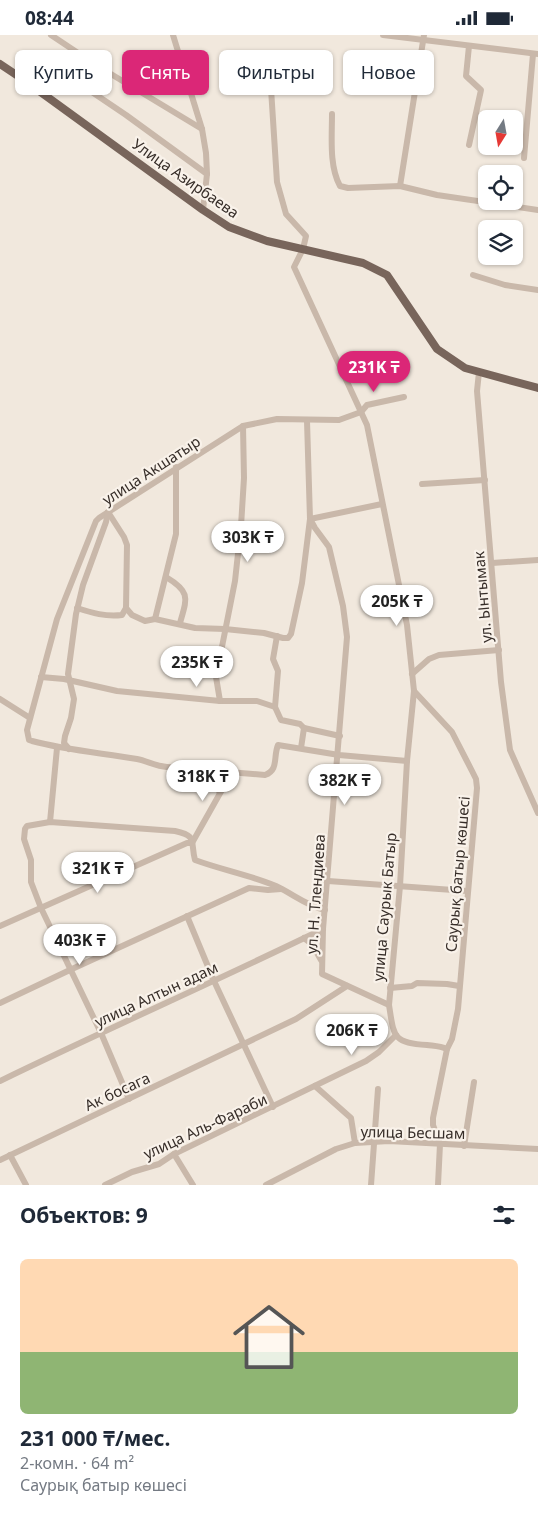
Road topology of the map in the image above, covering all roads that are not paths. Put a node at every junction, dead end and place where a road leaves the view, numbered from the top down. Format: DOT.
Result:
graph roads {
  1 [pos="51,35"];
  2 [pos="172,35"];
  3 [pos="383,35"];
  4 [pos="424,37"];
  5 [pos="469,46"];
  6 [pos="535,54"];
  7 [pos="0,64"];
  8 [pos="96,95"];
  9 [pos="271,95"];
  10 [pos="332,114"];
  11 [pos="202,129"];
  12 [pos="469,145"];
  13 [pos="524,158"];
  14 [pos="206,174"];
  15 [pos="400,187"];
  16 [pos="203,210"];
  17 [pos="538,210"];
  18 [pos="303,249"];
  19 [pos="473,275"];
  20 [pos="538,290"];
  21 [pos="479,372"];
  22 [pos="538,388"];
  23 [pos="404,397"];
  24 [pos="361,412"];
  25 [pos="307,421"];
  26 [pos="243,426"];
  27 [pos="176,467"];
  28 [pos="485,480"];
  29 [pos="422,484"];
  30 [pos="382,504"];
  31 [pos="108,512"];
  32 [pos="310,519"];
  33 [pos="538,560"];
  34 [pos="492,563"];
  35 [pos="166,577"];
  36 [pos="77,608"];
  37 [pos="126,608"];
  38 [pos="155,619"];
  39 [pos="180,623"];
  40 [pos="225,629"];
  41 [pos="277,636"];
  42 [pos="499,650"];
  43 [pos="412,674"];
  44 [pos="41,677"];
  45 [pos="69,681"];
  46 [pos="414,691"];
  47 [pos="0,699"];
  48 [pos="220,701"];
  49 [pos="275,707"];
  50 [pos="30,718"];
  51 [pos="304,728"];
  52 [pos="340,736"];
  53 [pos="57,748"];
  54 [pos="301,748"];
  55 [pos="69,749"];
  56 [pos="339,755"];
  57 [pos="407,761"];
  58 [pos="198,769"];
  59 [pos="232,772"];
  60 [pos="220,792"];
  61 [pos="538,813"];
  62 [pos="50,822"];
  63 [pos="192,843"];
  64 [pos="328,881"];
  65 [pos="400,886"];
  66 [pos="282,889"];
  67 [pos="467,891"];
  68 [pos="41,908"];
  69 [pos="325,910"];
  70 [pos="187,916"];
  71 [pos="0,926"];
  72 [pos="323,929"];
  73 [pos="304,938"];
  74 [pos="322,961"];
  75 [pos="70,970"];
  76 [pos="214,981"];
  77 [pos="347,986"];
  78 [pos="460,986"];
  79 [pos="390,988"];
  80 [pos="0,1003"];
  81 [pos="389,1005"];
  82 [pos="101,1033"];
  83 [pos="396,1035"];
  84 [pos="244,1044"];
  85 [pos="447,1049"];
  86 [pos="0,1081"];
  87 [pos="474,1082"];
  88 [pos="314,1086"];
  89 [pos="378,1089"];
  90 [pos="129,1099"];
  91 [pos="273,1107"];
  92 [pos="374,1142"];
  93 [pos="355,1143"];
  94 [pos="440,1145"];
  95 [pos="464,1146"];
  96 [pos="538,1149"];
  97 [pos="174,1154"];
  98 [pos="10,1155"];
  99 [pos="0,1160"];
  100 [pos="26,1185"];
  101 [pos="104,1185"];
  102 [pos="194,1185"];
  103 [pos="266,1185"];
  104 [pos="371,1185"];
  105 [pos="438,1185"];
  1 -- 11 [label="street"];
  2 -- 11 [label="street"];
  3 -- 4 [label="street"];
  4 -- 5 [label="street"];
  4 -- 15 [label="street"];
  5 -- 6 [label="street"];
  5 -- 12 [label="street"];
  6 -- 13 [label="street"];
  7 -- 16 [label="main road, Улица Азирбаева"];
  8 -- 14 [label="street"];
  9 -- 18 [label="street"];
  10 -- 15 [label="street"];
  11 -- 14 [label="street"];
  14 -- 16 [label="street"];
  15 -- 17 [label="street"];
  16 -- 18 [label="main road, Улица Азирбаева"];
  18 -- 21 [label="main road, Улица Азирбаева"];
  18 -- 24 [label="street"];
  19 -- 20 [label="street"];
  21 -- 22 [label="main road, Улица Азирбаева"];
  21 -- 28 [label="street, ул. Ынтымак"];
  23 -- 24 [label="street, улица Акшатыр"];
  24 -- 25 [label="street, улица Акшатыр"];
  24 -- 30 [label="street"];
  25 -- 26 [label="street, улица Акшатыр"];
  25 -- 32 [label="street"];
  26 -- 27 [label="street, улица Акшатыр"];
  26 -- 40 [label="street"];
  27 -- 31 [label="street, улица Акшатыр"];
  27 -- 35 [label="street"];
  28 -- 29 [label="street"];
  28 -- 34 [label="street, ул. Ынтымак"];
  30 -- 32 [label="street"];
  30 -- 43 [label="street"];
  31 -- 36 [label="street"];
  31 -- 37 [label="street"];
  31 -- 44 [label="street, улица Акшатыр"];
  32 -- 41 [label="street"];
  32 -- 52 [label="street, ул. Н. Тлендиева"];
  33 -- 34 [label="street"];
  34 -- 42 [label="street, ул. Ынтымак"];
  35 -- 38 [label="street"];
  35 -- 39 [label="street"];
  36 -- 37 [label="street"];
  36 -- 45 [label="street"];
  37 -- 38 [label="street"];
  38 -- 39 [label="street"];
  39 -- 40 [label="street"];
  40 -- 41 [label="street"];
  40 -- 48 [label="street"];
  41 -- 49 [label="street"];
  42 -- 43 [label="street"];
  42 -- 61 [label="street, ул. Ынтымак"];
  43 -- 46 [label="street"];
  44 -- 45 [label="street"];
  44 -- 50 [label="street, улица Акшатыр"];
  45 -- 48 [label="street"];
  45 -- 55 [label="street"];
  46 -- 57 [label="street, улица Саурык Батыр"];
  46 -- 67 [label="street, Саурық батыр көшесі"];
  47 -- 50 [label="street"];
  48 -- 49 [label="street"];
  49 -- 51 [label="street"];
  50 -- 53 [label="street, улица Акшатыр"];
  51 -- 52 [label="street"];
  51 -- 54 [label="street"];
  52 -- 56 [label="street, ул. Н. Тлендиева"];
  53 -- 55 [label="street"];
  53 -- 62 [label="street"];
  54 -- 56 [label="street"];
  54 -- 59 [label="street"];
  55 -- 58 [label="street"];
  56 -- 57 [label="street"];
  56 -- 64 [label="street, ул. Н. Тлендиева"];
  57 -- 65 [label="street, улица Саурык Батыр"];
  58 -- 59 [label="street"];
  58 -- 60 [label="street"];
  59 -- 60 [label="street"];
  60 -- 63 [label="street"];
  62 -- 63 [label="street"];
  62 -- 68 [label="street"];
  63 -- 66 [label="street"];
  63 -- 68 [label="street"];
  64 -- 65 [label="street"];
  64 -- 69 [label="street, ул. Н. Тлендиева"];
  65 -- 67 [label="street"];
  65 -- 79 [label="street, улица Саурык Батыр"];
  66 -- 69 [label="street"];
  66 -- 70 [label="street"];
  67 -- 78 [label="street, Саурық батыр көшесі"];
  68 -- 71 [label="street"];
  68 -- 75 [label="street"];
  69 -- 72 [label="street, ул. Н. Тлендиева"];
  70 -- 75 [label="street"];
  70 -- 76 [label="street"];
  72 -- 73 [label="street, улица Алтын адам"];
  72 -- 74 [label="street, ул. Н. Тлендиева"];
  73 -- 74 [label="street"];
  73 -- 76 [label="street, улица Алтын адам"];
  74 -- 77 [label="street, ул. Н. Тлендиева"];
  75 -- 80 [label="street"];
  75 -- 82 [label="street"];
  76 -- 82 [label="street, улица Алтын адам"];
  76 -- 84 [label="street"];
  77 -- 81 [label="street"];
  77 -- 84 [label="street, Ак босага"];
  78 -- 79 [label="street"];
  78 -- 85 [label="street, Саурық батыр көшесі"];
  79 -- 81 [label="street, улица Саурык Батыр"];
  81 -- 83 [label="street, улица Саурык Батыр"];
  82 -- 86 [label="street, улица Алтын адам"];
  82 -- 90 [label="street"];
  83 -- 85 [label="street"];
  83 -- 88 [label="street, улица Аль-Фараби"];
  84 -- 90 [label="street, Ак босага"];
  84 -- 91 [label="street"];
  85 -- 94 [label="street, Саурық батыр көшесі"];
  87 -- 95 [label="street"];
  88 -- 91 [label="street, улица Аль-Фараби"];
  88 -- 93 [label="street"];
  89 -- 92 [label="street"];
  90 -- 98 [label="street, Ак босага"];
  91 -- 97 [label="street, улица Аль-Фараби"];
  92 -- 93 [label="street, улица Бесшам"];
  92 -- 94 [label="street, улица Бесшам"];
  92 -- 104 [label="street"];
  93 -- 103 [label="street, улица Бесшам"];
  94 -- 95 [label="street, улица Бесшам"];
  94 -- 105 [label="street, Саурық батыр көшесі"];
  95 -- 96 [label="street, улица Бесшам"];
  97 -- 101 [label="street, улица Аль-Фараби"];
  97 -- 102 [label="street"];
  98 -- 99 [label="street, Ак босага"];
  98 -- 100 [label="street"];
}
